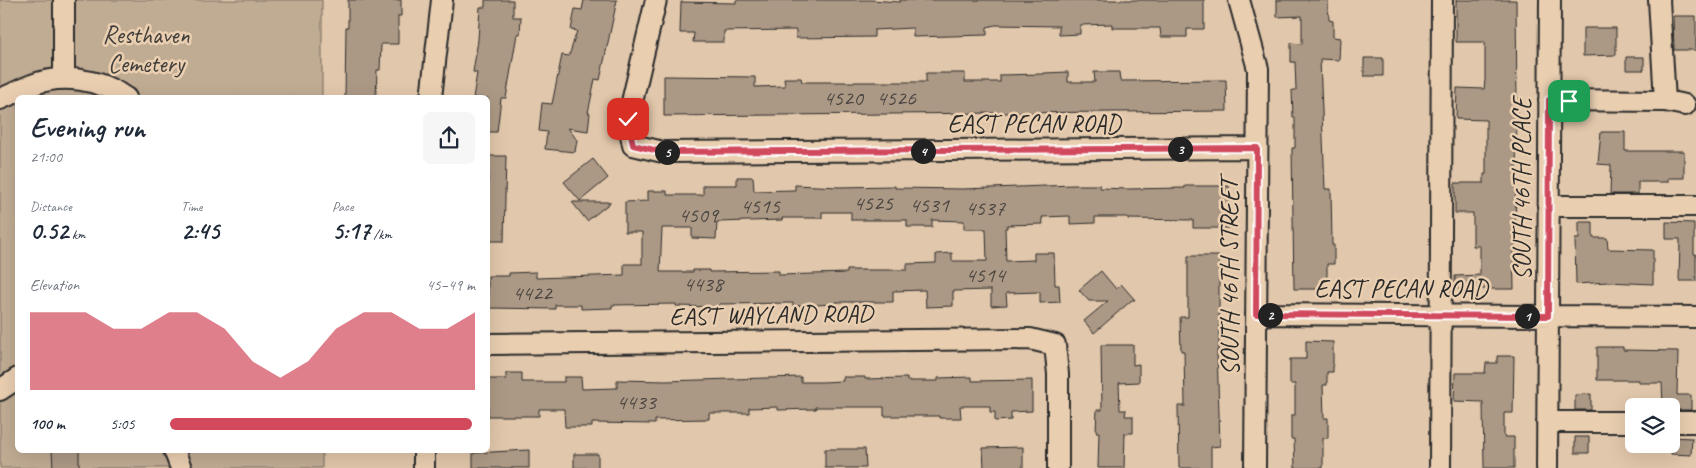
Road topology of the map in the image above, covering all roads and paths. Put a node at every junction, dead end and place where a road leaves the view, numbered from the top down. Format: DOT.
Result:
graph roads {
  1 [pos="64,0"];
  2 [pos="442,0"];
  3 [pos="656,0"];
  4 [pos="1239,0"];
  5 [pos="1442,0"];
  6 [pos="1550,0"];
  7 [pos="1659,0"];
  8 [pos="64,78"];
  9 [pos="0,84"];
  10 [pos="34,84"];
  11 [pos="121,95"];
  12 [pos="431,95"];
  13 [pos="0,100"];
  14 [pos="1549,100"];
  15 [pos="1665,101"];
  16 [pos="1685,105"];
  17 [pos="1257,148"];
  18 [pos="1548,206"];
  19 [pos="1696,206"];
  20 [pos="1256,314"];
  21 [pos="1440,316"];
  22 [pos="1548,316"];
  23 [pos="1696,317"];
  24 [pos="490,344"];
  25 [pos="0,374"];
  26 [pos="15,376"];
  27 [pos="15,378"];
  28 [pos="0,390"];
  29 [pos="1547,422"];
  30 [pos="1625,422"];
  31 [pos="1680,422"];
  32 [pos="1696,422"];
  33 [pos="175,453"];
  34 [pos="424,453"];
  35 [pos="180,468"];
  36 [pos="424,468"];
  37 [pos="1058,468"];
  38 [pos="1255,468"];
  39 [pos="1440,468"];
  40 [pos="1547,468"];
  1 -- 8 [label="street"];
  2 -- 12 [label="street"];
  3 -- 17 [label="street, EAST PECAN ROAD"];
  4 -- 17 [label="street, SOUTH 46TH STREET"];
  5 -- 21 [label="street"];
  6 -- 14 [label="street, SOUTH 46TH PLACE"];
  7 -- 15 [label="street"];
  8 -- 10 [label="street"];
  8 -- 11 [label="street"];
  9 -- 10 [label="street"];
  10 -- 13 [label="street"];
  14 -- 15 [label="street"];
  14 -- 18 [label="street, SOUTH 46TH PLACE"];
  15 -- 16 [label="street"];
  17 -- 20 [label="street, SOUTH 46TH STREET"];
  18 -- 19 [label="street"];
  18 -- 22 [label="street, SOUTH 46TH PLACE"];
  20 -- 21 [label="street, EAST PECAN ROAD"];
  20 -- 38 [label="street, SOUTH 46TH STREET"];
  21 -- 22 [label="street, EAST PECAN ROAD"];
  21 -- 39 [label="street"];
  22 -- 23 [label="street, EAST PECAN ROAD"];
  22 -- 29 [label="street, SOUTH 46TH PLACE"];
  24 -- 37 [label="street, EAST WAYLAND ROAD"];
  25 -- 26 [label="street"];
  27 -- 28 [label="street"];
  29 -- 30 [label="street"];
  29 -- 40 [label="street, SOUTH 46TH PLACE"];
  31 -- 32 [label="street"];
  33 -- 35 [label="street"];
  34 -- 36 [label="street"];
}
